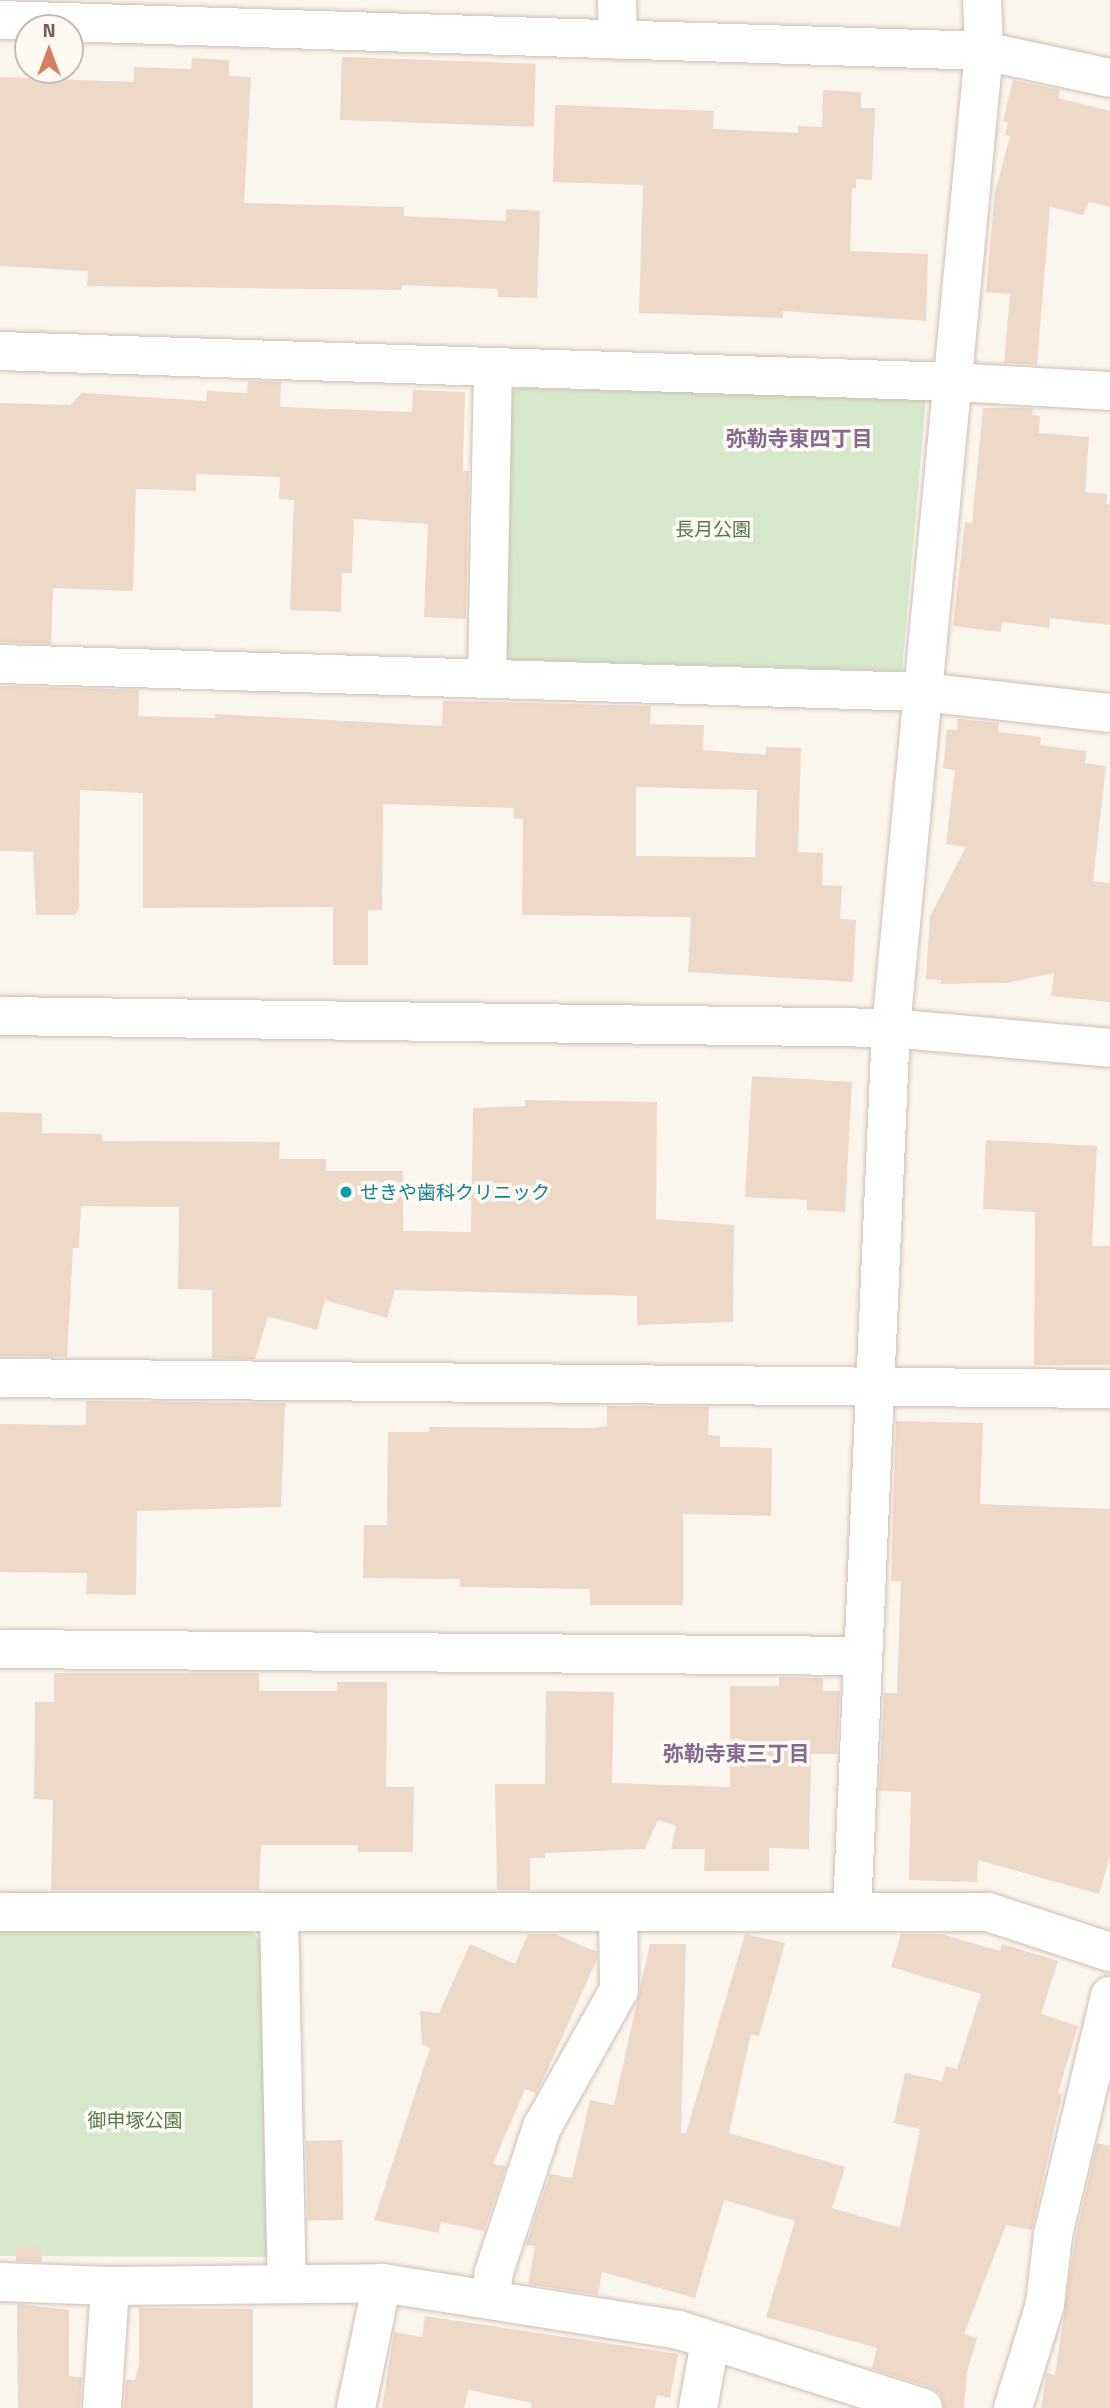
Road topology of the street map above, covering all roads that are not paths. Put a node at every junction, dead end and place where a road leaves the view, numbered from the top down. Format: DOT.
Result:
graph roads {
  1 [pos="617,0"];
  2 [pos="982,0"];
  3 [pos="261,14"];
  4 [pos="0,20"];
  5 [pos="618,40"];
  6 [pos="984,51"];
  7 [pos="1110,78"];
  8 [pos="0,351"];
  9 [pos="493,366"];
  10 [pos="953,382"];
  11 [pos="1110,391"];
  12 [pos="0,664"];
  13 [pos="486,679"];
  14 [pos="923,692"];
  15 [pos="1110,713"];
  16 [pos="0,1016"];
  17 [pos="891,1028"];
  18 [pos="1110,1048"];
  19 [pos="0,1378"];
  20 [pos="876,1385"];
  21 [pos="1110,1389"];
  22 [pos="0,1649"];
  23 [pos="863,1656"];
  24 [pos="852,1911"];
  25 [pos="0,1912"];
  26 [pos="279,1913"];
  27 [pos="618,1913"];
  28 [pos="1110,1952"];
  29 [pos="1110,1996"];
  30 [pos="0,2282"];
  31 [pos="287,2283"];
  32 [pos="382,2283"];
  33 [pos="110,2286"];
  34 [pos="491,2300"];
  35 [pos="710,2342"];
  36 [pos="102,2408"];
  37 [pos="356,2408"];
  38 [pos="698,2408"];
  39 [pos="923,2408"];
  40 [pos="1013,2408"];
  1 -- 5 [label="street"];
  2 -- 6 [label="street"];
  3 -- 4 [label="street"];
  3 -- 5 [label="street"];
  5 -- 6 [label="street"];
  6 -- 7 [label="street"];
  6 -- 10 [label="street"];
  8 -- 9 [label="street"];
  9 -- 10 [label="street"];
  9 -- 13 [label="street"];
  10 -- 11 [label="street"];
  10 -- 14 [label="street"];
  12 -- 13 [label="street"];
  13 -- 14 [label="street"];
  14 -- 15 [label="street"];
  14 -- 17 [label="street"];
  16 -- 17 [label="street"];
  17 -- 18 [label="street"];
  17 -- 20 [label="street"];
  19 -- 20 [label="street"];
  20 -- 21 [label="street"];
  20 -- 23 [label="street"];
  22 -- 23 [label="street"];
  23 -- 24 [label="street"];
  24 -- 27 [label="street"];
  24 -- 28 [label="street"];
  25 -- 26 [label="street"];
  26 -- 27 [label="street"];
  26 -- 31 [label="street"];
  27 -- 34 [label="street"];
  29 -- 40 [label="street"];
  30 -- 33 [label="street"];
  31 -- 32 [label="street"];
  31 -- 33 [label="street"];
  32 -- 34 [label="street"];
  32 -- 37 [label="street"];
  33 -- 36 [label="street"];
  34 -- 35 [label="street"];
  35 -- 38 [label="street"];
  35 -- 39 [label="street"];
}
